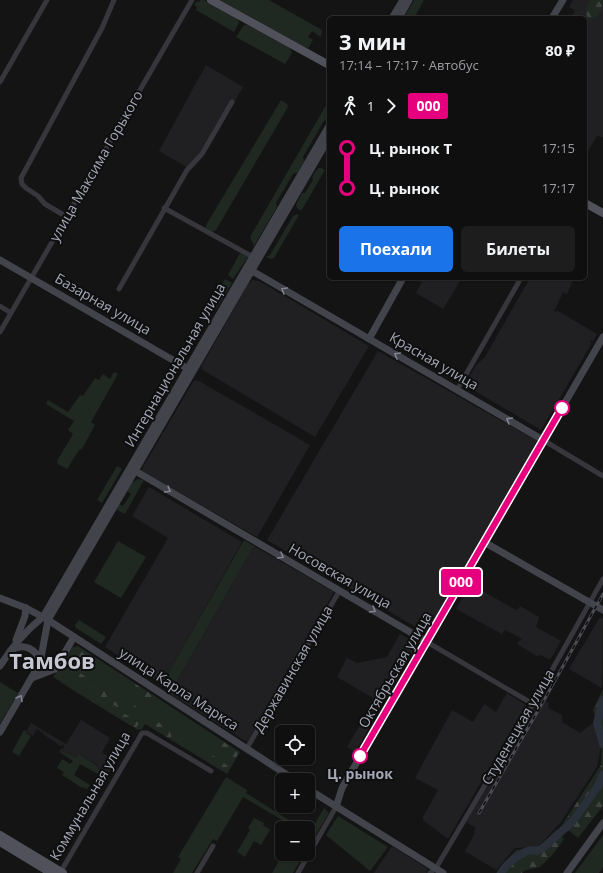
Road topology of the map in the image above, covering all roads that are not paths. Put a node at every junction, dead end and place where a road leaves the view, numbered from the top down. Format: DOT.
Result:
graph roads {
  1 [pos="47,0"];
  2 [pos="114,0"];
  3 [pos="192,0"];
  4 [pos="212,0"];
  5 [pos="402,0"];
  6 [pos="410,0"];
  7 [pos="563,0"];
  8 [pos="393,16"];
  9 [pos="400,16"];
  10 [pos="553,16"];
  11 [pos="327,64"];
  12 [pos="0,82"];
  13 [pos="232,102"];
  14 [pos="327,129"];
  15 [pos="327,141"];
  16 [pos="587,204"];
  17 [pos="164,208"];
  18 [pos="603,213"];
  19 [pos="67,217"];
  20 [pos="253,257"];
  21 [pos="0,260"];
  22 [pos="249,269"];
  23 [pos="31,278"];
  24 [pos="402,280"];
  25 [pos="520,280"];
  26 [pos="119,289"];
  27 [pos="0,306"];
  28 [pos="11,313"];
  29 [pos="0,332"];
  30 [pos="603,337"];
  31 [pos="369,339"];
  32 [pos="190,370"];
  33 [pos="458,390"];
  34 [pos="543,440"];
  35 [pos="132,469"];
  36 [pos="603,476"];
  37 [pos="484,542"];
  38 [pos="603,579"];
  39 [pos="340,590"];
  40 [pos="0,598"];
  41 [pos="589,602"];
  42 [pos="26,608"];
  43 [pos="603,610"];
  44 [pos="46,619"];
  45 [pos="74,637"];
  46 [pos="427,642"];
  47 [pos="15,644"];
  48 [pos="9,652"];
  49 [pos="40,663"];
  50 [pos="0,666"];
  51 [pos="32,678"];
  52 [pos="533,704"];
  53 [pos="0,732"];
  54 [pos="247,748"];
  55 [pos="211,771"];
  56 [pos="284,773"];
  57 [pos="315,794"];
  58 [pos="336,807"];
  59 [pos="603,823"];
  60 [pos="0,835"];
  61 [pos="0,842"];
  62 [pos="212,846"];
  63 [pos="433,870"];
  64 [pos="51,873"];
  65 [pos="61,873"];
  66 [pos="197,873"];
  67 [pos="298,873"];
  68 [pos="443,873"];
  69 [pos="567,873"];
  1 -- 12 [label="street"];
  2 -- 19 [label="street"];
  3 -- 19 [label="street, улица Максима Горького"];
  4 -- 11 [label="main road"];
  5 -- 8 [label="main road"];
  6 -- 9 [label="main road"];
  7 -- 10 [label="main road"];
  13 -- 17 [label="street"];
  14 -- 20 [label="main road, Интернациональная улица"];
  15 -- 22 [label="main road, Интернациональная улица"];
  16 -- 18 [label="main road"];
  17 -- 20 [label="street"];
  17 -- 26 [label="street"];
  19 -- 23 [label="street, улица Максима Горького"];
  20 -- 22 [label="main road, Интернациональная улица"];
  21 -- 23 [label="main road, Базарная улица"];
  31 -- 22 [label="main road, Красная улица, one-way"];
  22 -- 32 [label="main road, Интернациональная улица"];
  23 -- 28 [label="street, улица Максима Горького"];
  23 -- 32 [label="main road, Базарная улица"];
  24 -- 31 [label="main road"];
  25 -- 33 [label="street"];
  27 -- 28 [label="street"];
  28 -- 29 [label="street, улица Максима Горького"];
  30 -- 34 [label="main road, Октябрьская улица"];
  33 -- 31 [label="main road, Красная улица, one-way"];
  32 -- 35 [label="main road, Интернациональная улица"];
  34 -- 33 [label="main road, Красная улица, one-way"];
  34 -- 36 [label="street, Красная улица"];
  34 -- 37 [label="main road, Октябрьская улица"];
  35 -- 39 [label="main road, Носовская улица, one-way"];
  35 -- 44 [label="main road, Интернациональная улица"];
  37 -- 41 [label="main road"];
  37 -- 46 [label="main road, Октябрьская улица"];
  38 -- 41 [label="street, Студенецкая улица"];
  39 -- 46 [label="main road, Носовская улица, one-way"];
  39 -- 54 [label="street, Державинская улица"];
  40 -- 42 [label="main road, улица Карла Маркса"];
  41 -- 43 [label="main road"];
  41 -- 52 [label="street, Студенецкая улица"];
  42 -- 44 [label="main road, улица Карла Маркса"];
  42 -- 47 [label="main road"];
  44 -- 45 [label="main road, улица Карла Маркса"];
  44 -- 47 [label="main road, Интернациональная улица"];
  44 -- 49 [label="main road, Интернациональная улица"];
  45 -- 51 [label="main road"];
  45 -- 54 [label="main road, улица Карла Маркса"];
  46 -- 52 [label="street, Носовская улица"];
  46 -- 58 [label="main road, Октябрьская улица"];
  47 -- 48 [label="main road, Интернациональная улица"];
  48 -- 49 [label="main road"];
  48 -- 50 [label="main road, Интернациональная улица"];
  49 -- 51 [label="main road, Интернациональная улица"];
  53 -- 51 [label="main road, Интернациональная улица, one-way"];
  52 -- 63 [label="street, Студенецкая улица"];
  54 -- 56 [label="main road, улица Карла Маркса"];
  55 -- 65 [label="street, Коммунальная улица"];
  57 -- 58 [label="main road"];
  58 -- 63 [label="main road"];
  58 -- 67 [label="street, Октябрьская улица"];
  59 -- 69 [label="main road"];
  60 -- 65 [label="main road"];
  61 -- 64 [label="main road"];
  62 -- 66 [label="street"];
  63 -- 68 [label="main road"];
}
